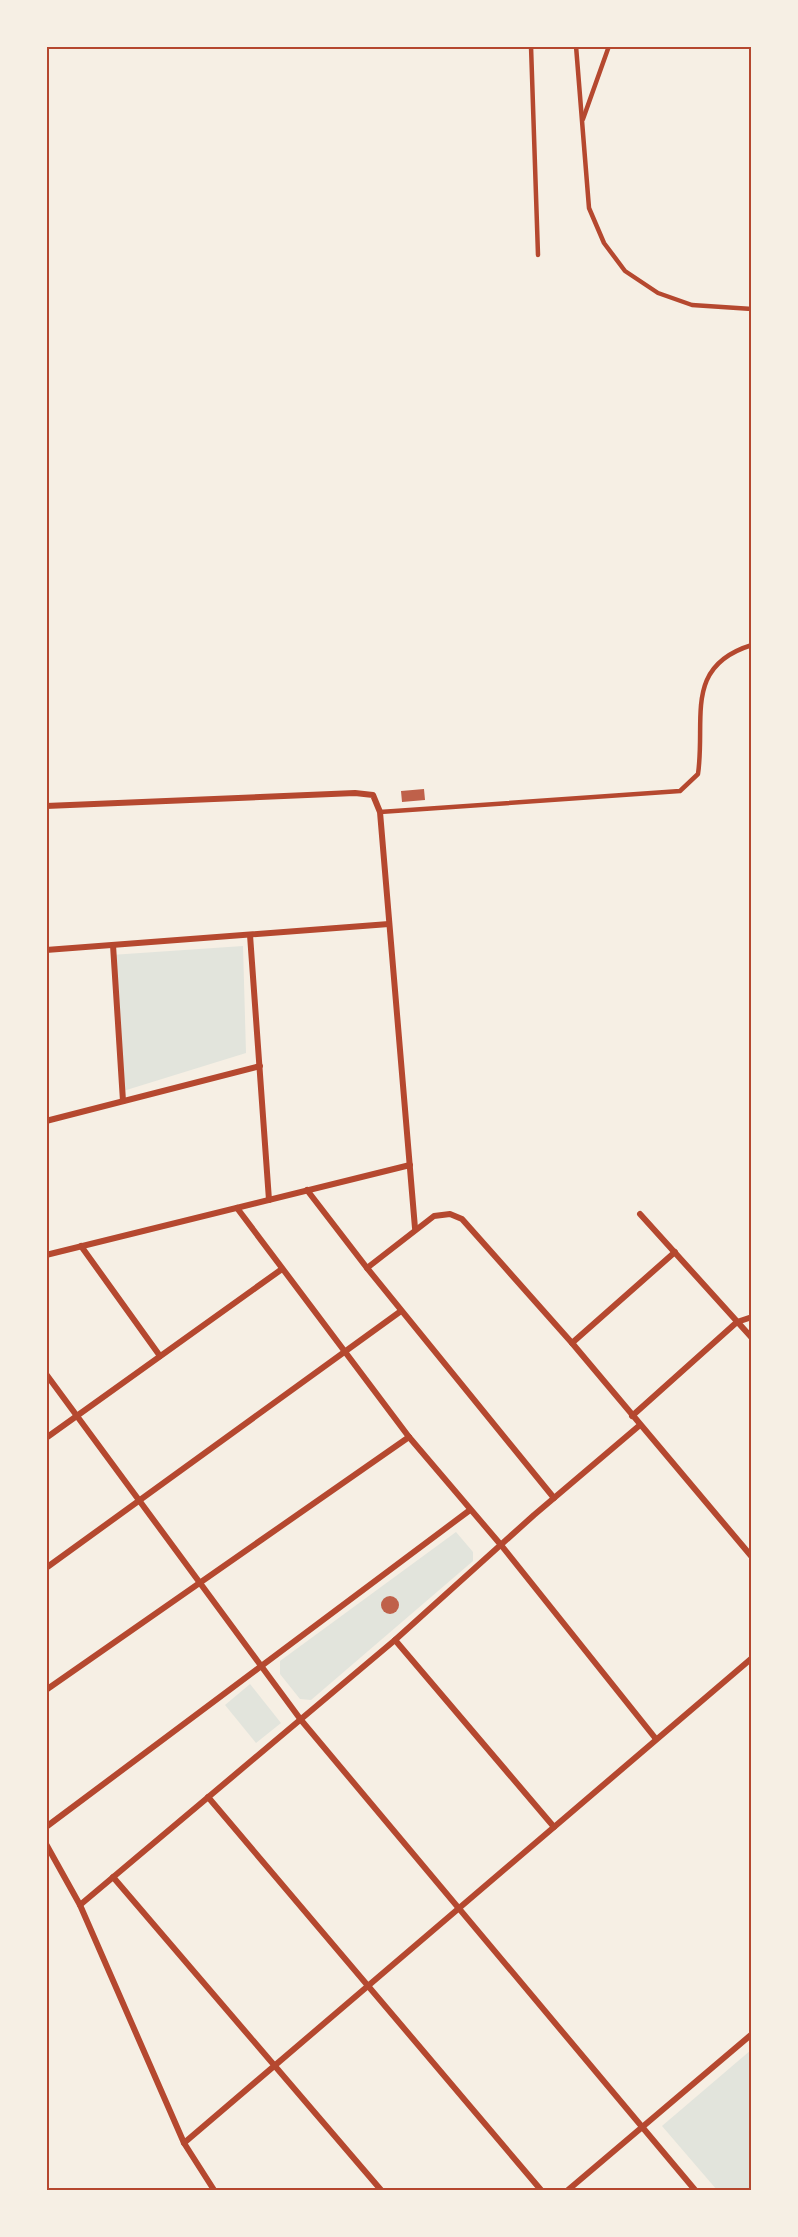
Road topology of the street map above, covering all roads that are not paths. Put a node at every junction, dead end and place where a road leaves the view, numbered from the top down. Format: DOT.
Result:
graph roads {
  1 [pos="531,46"];
  2 [pos="576,46"];
  3 [pos="609,46"];
  4 [pos="582,121"];
  5 [pos="538,255"];
  6 [pos="752,309"];
  7 [pos="752,645"];
  8 [pos="46,806"];
  9 [pos="380,812"];
  10 [pos="389,924"];
  11 [pos="250,935"];
  12 [pos="113,945"];
  13 [pos="46,950"];
  14 [pos="260,1066"];
  15 [pos="123,1101"];
  16 [pos="46,1121"];
  17 [pos="410,1165"];
  18 [pos="307,1190"];
  19 [pos="269,1200"];
  20 [pos="237,1208"];
  21 [pos="640,1214"];
  22 [pos="415,1228"];
  23 [pos="81,1246"];
  24 [pos="675,1252"];
  25 [pos="46,1255"];
  26 [pos="367,1268"];
  27 [pos="282,1269"];
  28 [pos="401,1311"];
  29 [pos="752,1317"];
  30 [pos="737,1322"];
  31 [pos="752,1338"];
  32 [pos="572,1343"];
  33 [pos="344,1352"];
  34 [pos="160,1356"];
  35 [pos="46,1374"];
  36 [pos="78,1416"];
  37 [pos="632,1416"];
  38 [pos="640,1425"];
  39 [pos="409,1437"];
  40 [pos="46,1438"];
  41 [pos="554,1498"];
  42 [pos="139,1500"];
  43 [pos="470,1510"];
  44 [pos="501,1545"];
  45 [pos="752,1557"];
  46 [pos="46,1568"];
  47 [pos="199,1584"];
  48 [pos="395,1640"];
  49 [pos="752,1658"];
  50 [pos="260,1666"];
  51 [pos="46,1690"];
  52 [pos="301,1720"];
  53 [pos="656,1740"];
  54 [pos="208,1797"];
  55 [pos="46,1827"];
  56 [pos="554,1827"];
  57 [pos="46,1844"];
  58 [pos="113,1877"];
  59 [pos="80,1905"];
  60 [pos="459,1908"];
  61 [pos="368,1986"];
  62 [pos="752,2034"];
  63 [pos="274,2066"];
  64 [pos="642,2127"];
  65 [pos="184,2143"];
  66 [pos="214,2190"];
  67 [pos="381,2190"];
  68 [pos="541,2190"];
  69 [pos="568,2190"];
  70 [pos="695,2190"];
  1 -- 5 [label="lane"];
  2 -- 4 [label="lane"];
  3 -- 4 [label="lane"];
  4 -- 6 [label="lane"];
  7 -- 9 [label="lane"];
  8 -- 9 [label="street"];
  9 -- 10 [label="street"];
  10 -- 11 [label="street"];
  10 -- 17 [label="street"];
  11 -- 12 [label="street"];
  11 -- 14 [label="street"];
  12 -- 13 [label="street"];
  12 -- 15 [label="street"];
  14 -- 15 [label="street"];
  14 -- 19 [label="street"];
  15 -- 16 [label="street"];
  17 -- 18 [label="street"];
  17 -- 22 [label="street"];
  18 -- 19 [label="street"];
  18 -- 26 [label="street"];
  19 -- 20 [label="street"];
  20 -- 23 [label="street"];
  20 -- 27 [label="street"];
  21 -- 24 [label="street"];
  22 -- 26 [label="street"];
  22 -- 32 [label="street"];
  23 -- 25 [label="street"];
  23 -- 34 [label="street"];
  24 -- 30 [label="street"];
  24 -- 32 [label="street"];
  26 -- 28 [label="street"];
  27 -- 33 [label="street"];
  27 -- 34 [label="street"];
  28 -- 33 [label="street"];
  28 -- 41 [label="street"];
  29 -- 30 [label="street"];
  30 -- 31 [label="street"];
  30 -- 37 [label="street"];
  32 -- 37 [label="street"];
  33 -- 39 [label="street"];
  33 -- 42 [label="street"];
  34 -- 36 [label="street"];
  35 -- 36 [label="street"];
  36 -- 40 [label="street"];
  36 -- 42 [label="street"];
  37 -- 38 [label="street"];
  38 -- 41 [label="street"];
  38 -- 45 [label="street"];
  39 -- 43 [label="street"];
  39 -- 47 [label="street"];
  41 -- 44 [label="street"];
  42 -- 46 [label="street"];
  42 -- 47 [label="street"];
  43 -- 44 [label="street"];
  43 -- 50 [label="street"];
  44 -- 48 [label="street"];
  44 -- 53 [label="street"];
  47 -- 50 [label="street"];
  47 -- 51 [label="street"];
  48 -- 52 [label="street"];
  48 -- 56 [label="street"];
  49 -- 53 [label="street"];
  50 -- 52 [label="street"];
  50 -- 55 [label="street"];
  52 -- 54 [label="street"];
  52 -- 60 [label="street"];
  53 -- 56 [label="street"];
  54 -- 58 [label="street"];
  54 -- 61 [label="street"];
  56 -- 60 [label="street"];
  57 -- 59 [label="street"];
  58 -- 59 [label="street"];
  58 -- 63 [label="street"];
  59 -- 65 [label="street"];
  60 -- 61 [label="street"];
  60 -- 64 [label="street"];
  61 -- 63 [label="street"];
  61 -- 68 [label="street"];
  62 -- 64 [label="street"];
  63 -- 65 [label="street"];
  63 -- 67 [label="street"];
  64 -- 69 [label="street"];
  64 -- 70 [label="street"];
  65 -- 66 [label="street"];
}
